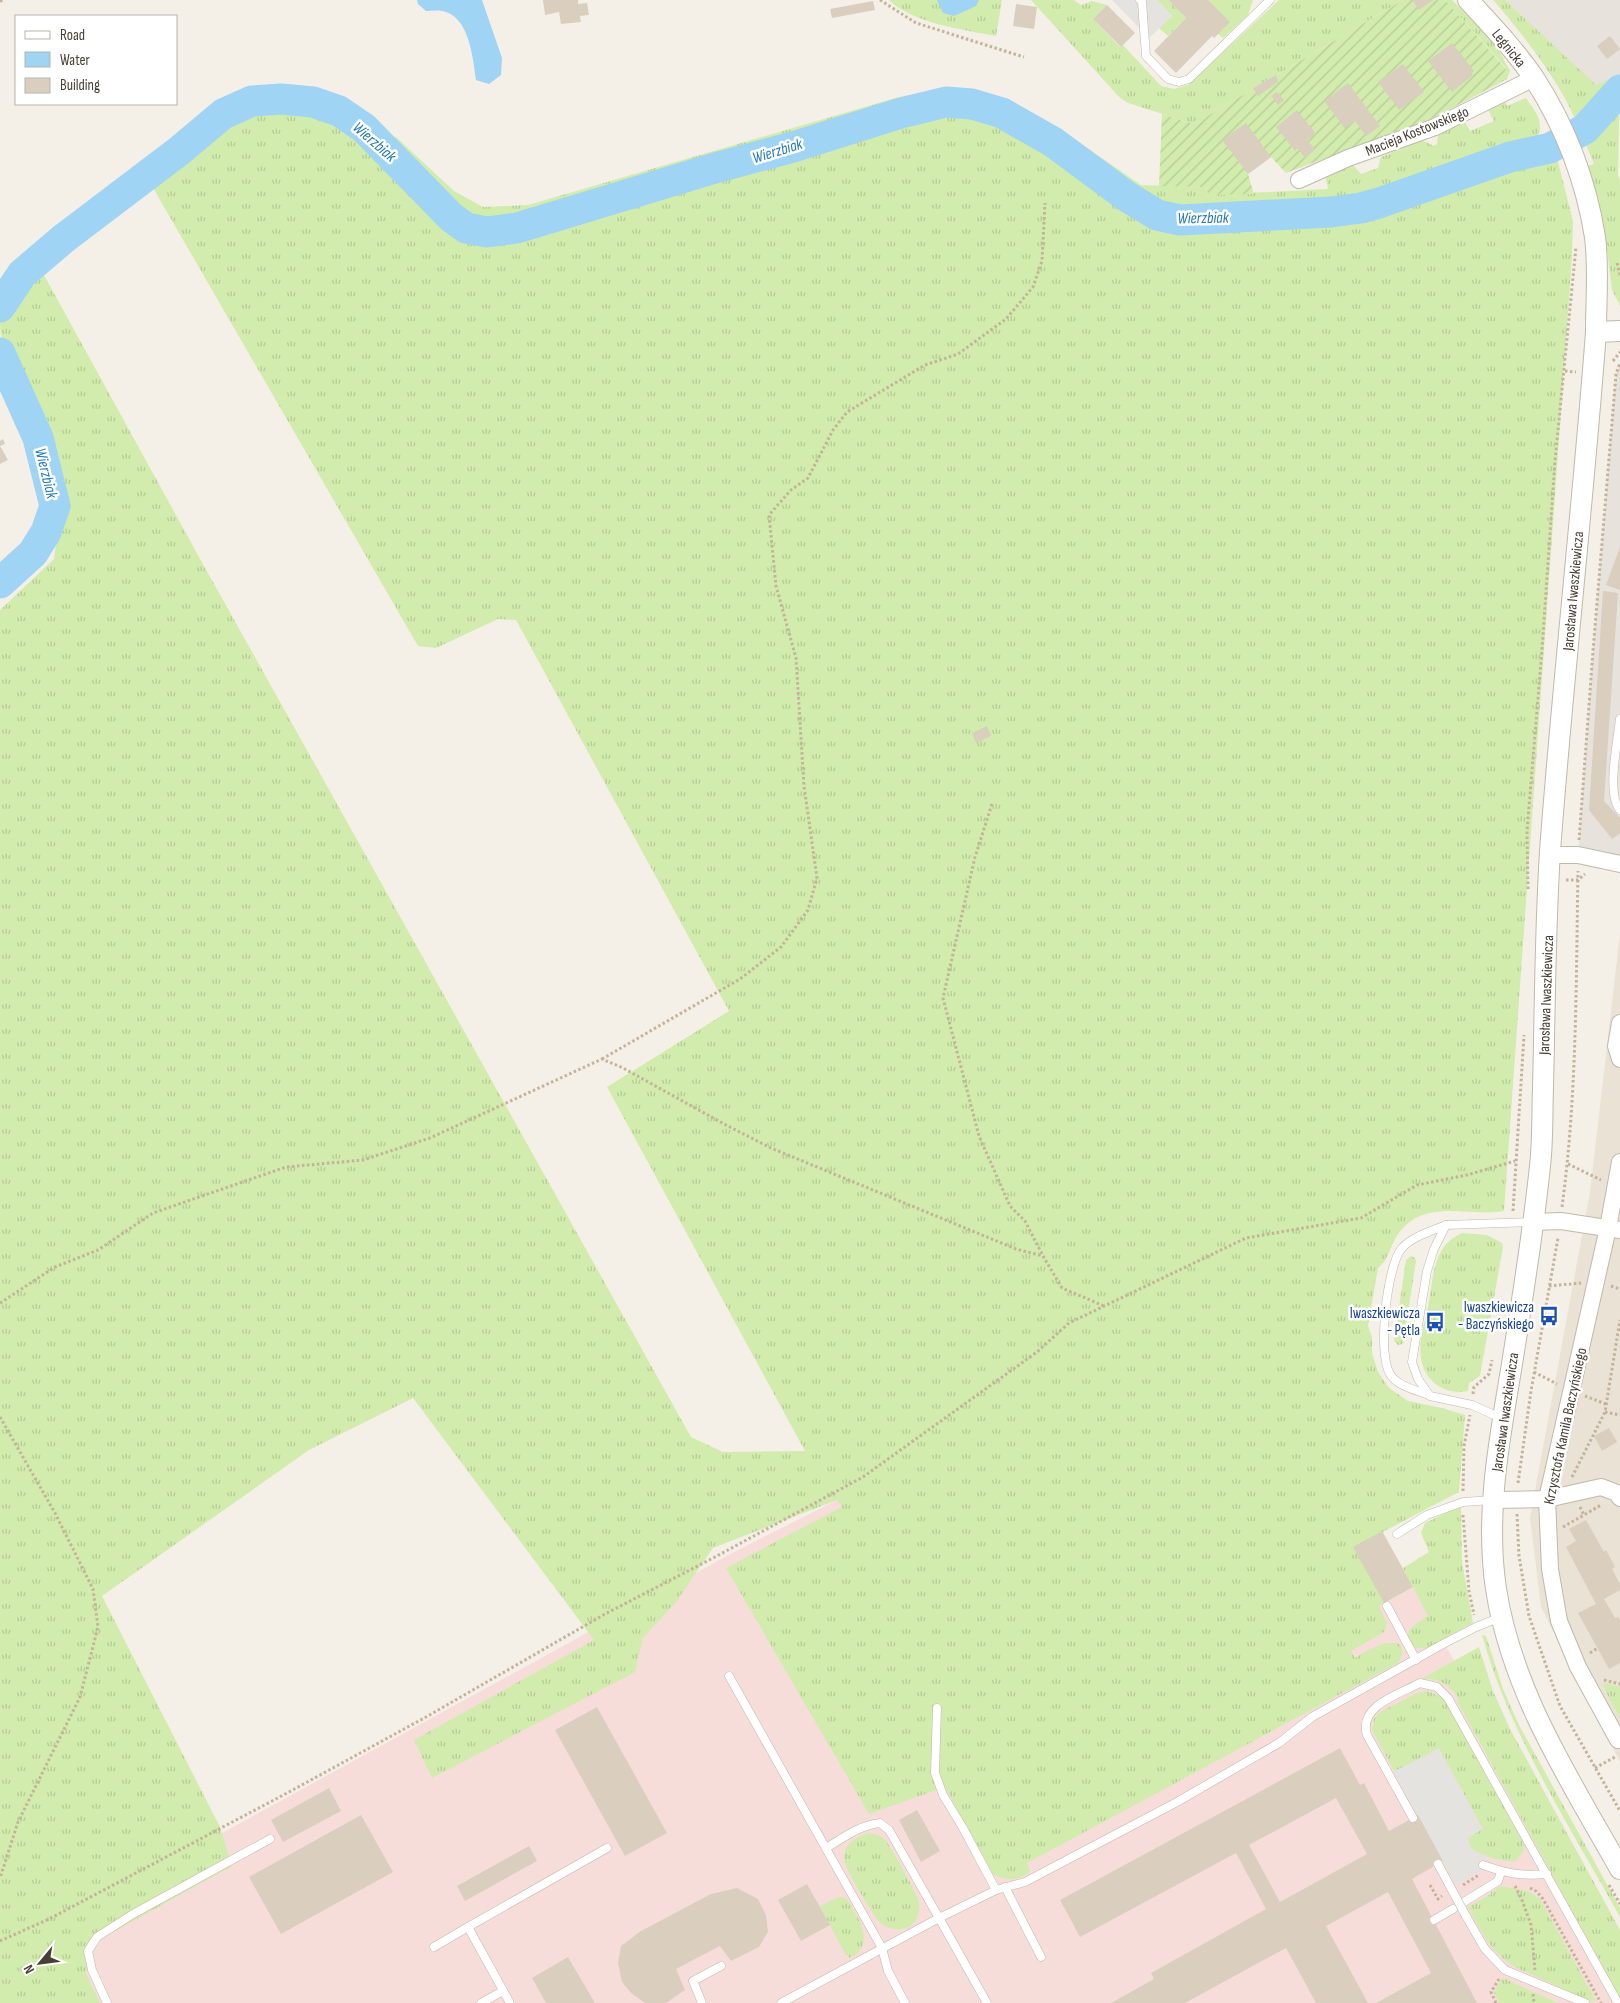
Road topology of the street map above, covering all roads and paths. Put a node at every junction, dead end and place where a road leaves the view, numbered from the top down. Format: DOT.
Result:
graph roads {
  1 [pos="5,0"];
  2 [pos="880,0"];
  3 [pos="1140,0"];
  4 [pos="1270,0"];
  5 [pos="1468,0"];
  6 [pos="0,1"];
  7 [pos="1024,57"];
  8 [pos="1534,78"];
  9 [pos="1546,100"];
  10 [pos="1299,180"];
  11 [pos="1046,203"];
  12 [pos="1576,241"];
  13 [pos="1620,331"];
  14 [pos="1596,332"];
  15 [pos="1620,363"];
  16 [pos="1620,719"];
  17 [pos="992,804"];
  18 [pos="1620,810"];
  19 [pos="1550,855"];
  20 [pos="1578,855"];
  21 [pos="1620,864"];
  22 [pos="1528,899"];
  23 [pos="1620,1023"];
  24 [pos="1524,1027"];
  25 [pos="602,1059"];
  26 [pos="1620,1059"];
  27 [pos="1515,1161"];
  28 [pos="1620,1162"];
  29 [pos="1568,1164"];
  30 [pos="1616,1183"];
  31 [pos="1561,1221"];
  32 [pos="1534,1222"];
  33 [pos="1512,1224"];
  34 [pos="1446,1225"];
  35 [pos="1614,1229"];
  36 [pos="1043,1256"];
  37 [pos="0,1303"];
  38 [pos="1104,1306"];
  39 [pos="1620,1320"];
  40 [pos="1493,1355"];
  41 [pos="1430,1396"];
  42 [pos="1472,1405"];
  43 [pos="1620,1415"];
  44 [pos="0,1417"];
  45 [pos="1502,1418"];
  46 [pos="1620,1498"];
  47 [pos="1547,1499"];
  48 [pos="1492,1500"];
  49 [pos="1516,1500"];
  50 [pos="1463,1502"];
  51 [pos="1584,1515"];
  52 [pos="1560,1529"];
  53 [pos="1397,1534"];
  54 [pos="1387,1606"];
  55 [pos="1501,1617"];
  56 [pos="1476,1627"];
  57 [pos="1416,1660"];
  58 [pos="729,1676"];
  59 [pos="1597,1679"];
  60 [pos="1620,1684"];
  61 [pos="937,1708"];
  62 [pos="1615,1745"];
  63 [pos="1595,1768"];
  64 [pos="1618,1805"];
  65 [pos="1620,1811"];
  66 [pos="1413,1818"];
  67 [pos="270,1839"];
  68 [pos="607,1848"];
  69 [pos="826,1848"];
  70 [pos="1438,1864"];
  71 [pos="1483,1865"];
  72 [pos="1620,1869"];
  73 [pos="1501,1872"];
  74 [pos="1547,1874"];
  75 [pos="0,1878"];
  76 [pos="1498,1881"];
  77 [pos="1430,1885"];
  78 [pos="1515,1886"];
  79 [pos="1459,1887"];
  80 [pos="1521,1887"];
  81 [pos="1528,1887"];
  82 [pos="1005,1888"];
  83 [pos="996,1890"];
  84 [pos="1442,1896"];
  85 [pos="1464,1902"];
  86 [pos="1453,1909"];
  87 [pos="939,1918"];
  88 [pos="1434,1920"];
  89 [pos="468,1927"];
  90 [pos="0,1941"];
  91 [pos="434,1947"];
  92 [pos="882,1948"];
  93 [pos="1041,1957"];
  94 [pos="721,1966"];
  95 [pos="1532,1980"];
  96 [pos="1492,1990"];
  97 [pos="503,1991"];
  98 [pos="107,2003"];
  99 [pos="481,2003"];
  100 [pos="510,2003"];
  101 [pos="702,2003"];
  102 [pos="781,2003"];
  103 [pos="905,2003"];
  104 [pos="987,2003"];
  105 [pos="1496,2003"];
  106 [pos="1534,2003"];
  107 [pos="1585,2003"];
  108 [pos="1601,2003"];
  109 [pos="1618,2003"];
  1 -- 6 [label="path"];
  2 -- 7 [label="path"];
  3 -- 4 [label="lane"];
  5 -- 8 [label="street, Legnicka"];
  8 -- 9 [label="street, Legnicka"];
  8 -- 10 [label="street, Macieja Kostowskiego"];
  9 -- 14 [label="street, Jarosława Iwaszkiewicza"];
  11 -- 25 [label="path"];
  12 -- 22 [label="path"];
  13 -- 14 [label="street"];
  14 -- 19 [label="street, Jarosława Iwaszkiewicza"];
  15 -- 20 [label="path"];
  16 -- 18 [label="lane"];
  17 -- 36 [label="path"];
  19 -- 20 [label="street"];
  19 -- 32 [label="street, Jarosława Iwaszkiewicza"];
  20 -- 21 [label="street"];
  20 -- 29 [label="path"];
  23 -- 26 [label="street"];
  24 -- 27 [label="path"];
  25 -- 36 [label="path"];
  25 -- 37 [label="path"];
  27 -- 33 [label="path"];
  27 -- 38 [label="path"];
  28 -- 30 [label="street, Krzysztofa Kamila Baczyńskiego"];
  29 -- 30 [label="path"];
  29 -- 31 [label="path"];
  30 -- 35 [label="street, Krzysztofa Kamila Baczyńskiego"];
  31 -- 32 [label="street"];
  31 -- 35 [label="street"];
  31 -- 49 [label="path"];
  32 -- 33 [label="lane"];
  32 -- 45 [label="street, Jarosława Iwaszkiewicza"];
  33 -- 34 [label="lane"];
  34 -- 41 [label="lane"];
  34 -- 41 [label="lane"];
  35 -- 47 [label="street, Krzysztofa Kamila Baczyńskiego"];
  36 -- 38 [label="path"];
  38 -- 90 [label="path"];
  39 -- 43 [label="path"];
  40 -- 42 [label="path"];
  41 -- 42 [label="lane"];
  42 -- 45 [label="lane"];
  42 -- 50 [label="path"];
  44 -- 75 [label="path"];
  45 -- 48 [label="street, Jarosława Iwaszkiewicza"];
  46 -- 47 [label="street"];
  47 -- 49 [label="street"];
  47 -- 62 [label="street, Krzysztofa Kamila Baczyńskiego"];
  48 -- 49 [label="street"];
  48 -- 50 [label="lane"];
  48 -- 55 [label="street, Jarosława Iwaszkiewicza"];
  49 -- 63 [label="path"];
  50 -- 53 [label="lane"];
  50 -- 56 [label="path"];
  51 -- 52 [label="path"];
  54 -- 57 [label="lane"];
  55 -- 56 [label="lane"];
  55 -- 72 [label="street, Jarosława Iwaszkiewicza"];
  56 -- 57 [label="lane"];
  57 -- 82 [label="lane"];
  58 -- 69 [label="lane"];
  59 -- 60 [label="path"];
  61 -- 83 [label="lane"];
  62 -- 63 [label="path"];
  63 -- 64 [label="path"];
  64 -- 65 [label="path"];
  66 -- 74 [label="lane"];
  67 -- 98 [label="lane"];
  68 -- 89 [label="lane"];
  69 -- 87 [label="lane"];
  69 -- 92 [label="lane"];
  70 -- 95 [label="lane, bridge"];
  71 -- 73 [label="lane"];
  73 -- 74 [label="lane"];
  73 -- 76 [label="lane"];
  74 -- 109 [label="lane"];
  76 -- 78 [label="path"];
  76 -- 79 [label="path"];
  76 -- 85 [label="lane"];
  77 -- 84 [label="path"];
  78 -- 80 [label="path"];
  78 -- 95 [label="path"];
  81 -- 108 [label="path"];
  82 -- 83 [label="lane"];
  82 -- 93 [label="lane"];
  83 -- 87 [label="lane"];
  86 -- 88 [label="lane"];
  87 -- 92 [label="lane"];
  87 -- 104 [label="lane"];
  89 -- 91 [label="lane"];
  89 -- 97 [label="lane"];
  92 -- 102 [label="lane"];
  92 -- 103 [label="lane"];
  94 -- 101 [label="lane"];
  95 -- 106 [label="path"];
  95 -- 107 [label="lane"];
  96 -- 105 [label="path"];
  97 -- 99 [label="lane"];
  97 -- 100 [label="lane"];
}
